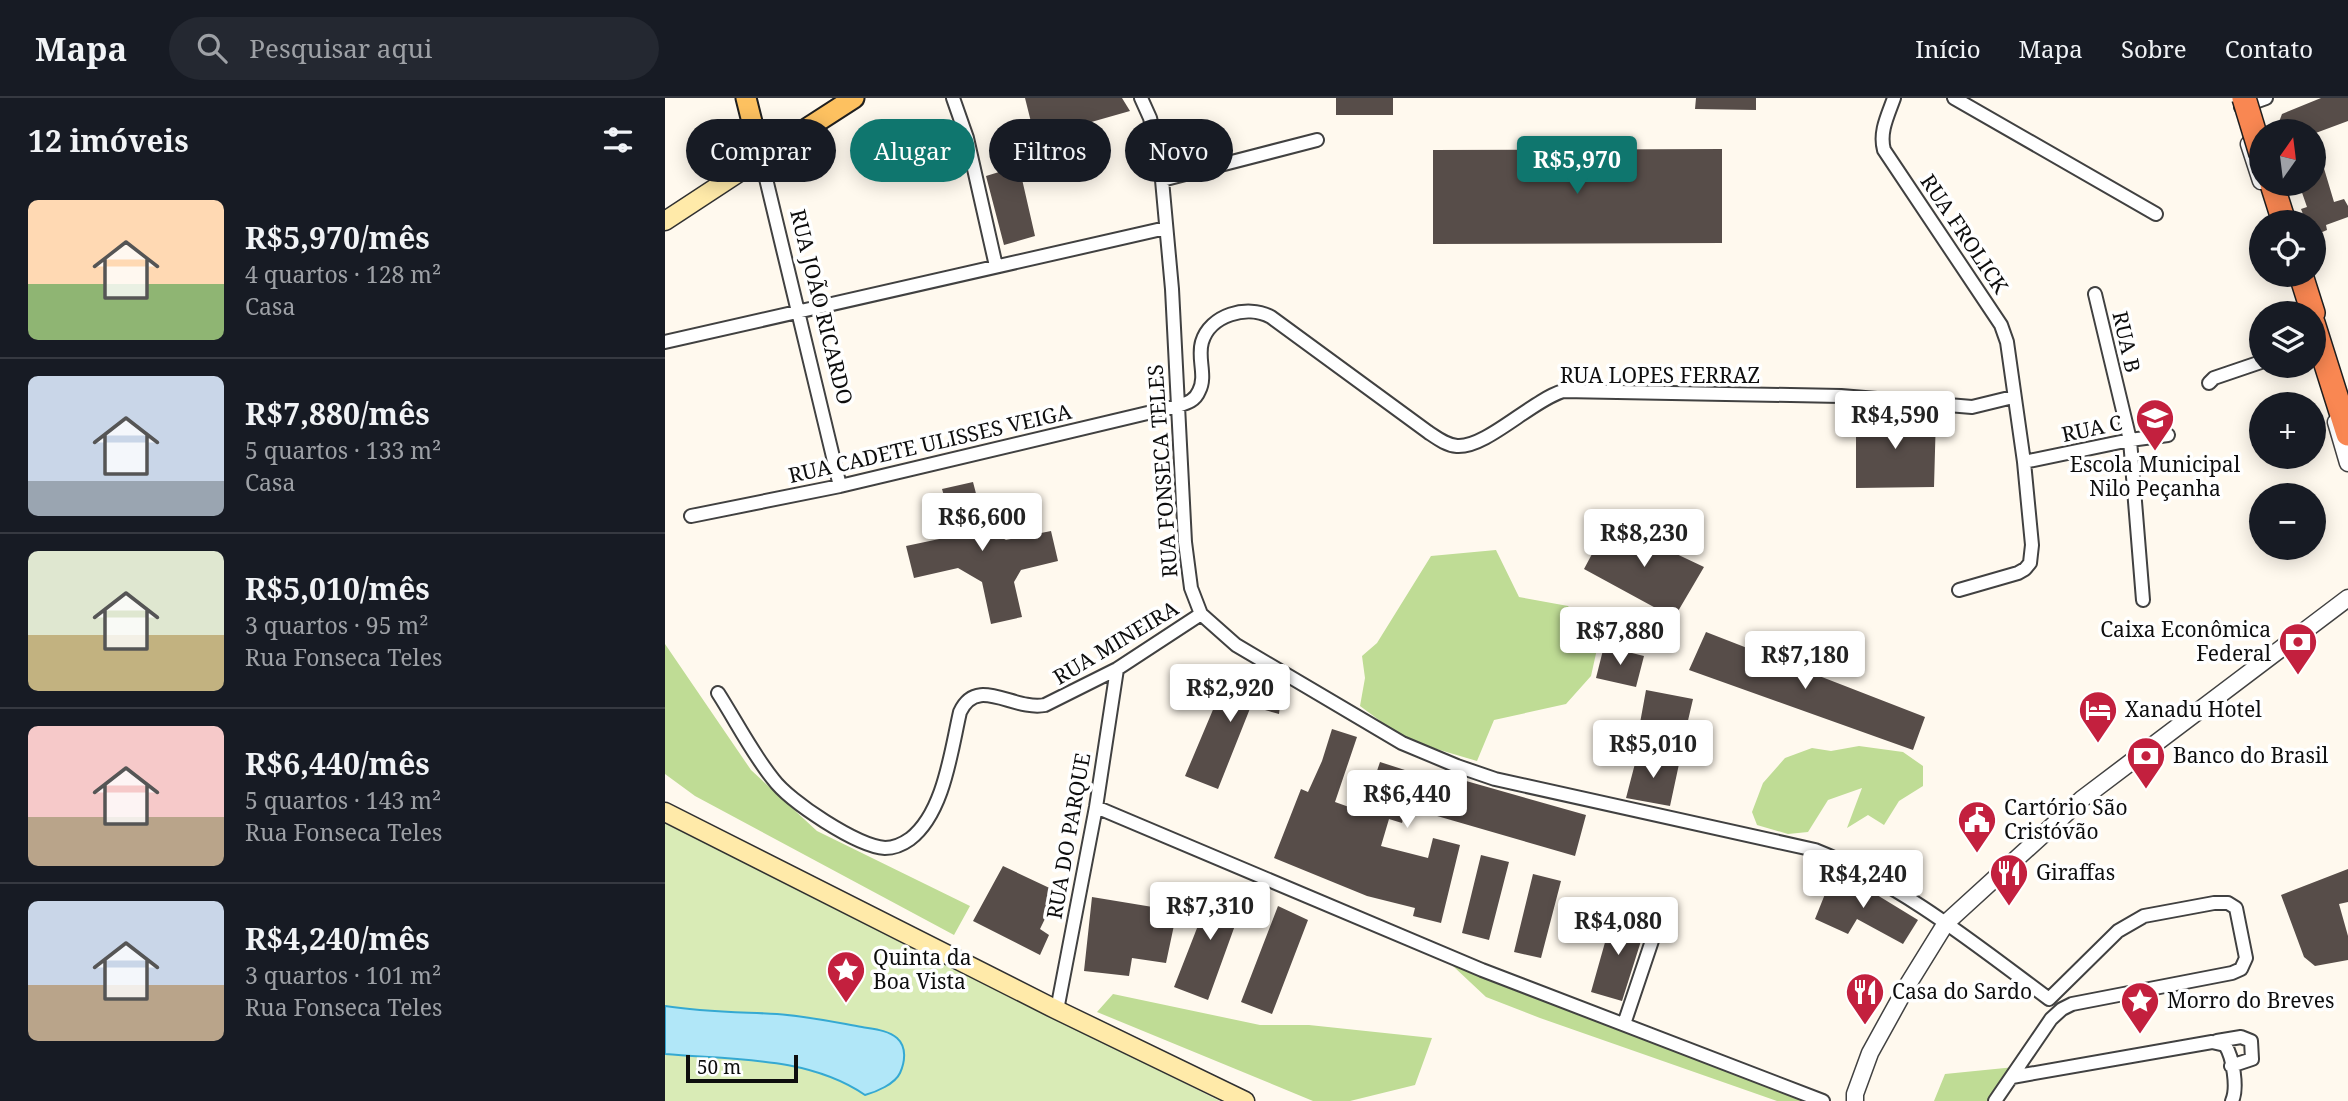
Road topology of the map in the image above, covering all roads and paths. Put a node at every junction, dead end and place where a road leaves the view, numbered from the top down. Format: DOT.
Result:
graph roads {
  1 [pos="746,98"];
  2 [pos="854,98"];
  3 [pos="953,98"];
  4 [pos="1141,98"];
  5 [pos="1894,98"];
  6 [pos="1954,98"];
  7 [pos="2266,98"];
  8 [pos="2240,101"];
  9 [pos="751,119"];
  10 [pos="821,119"];
  11 [pos="1149,119"];
  12 [pos="2249,122"];
  13 [pos="2249,136"];
  14 [pos="1317,140"];
  15 [pos="1233,162"];
  16 [pos="724,182"];
  17 [pos="767,182"];
  18 [pos="1162,182"];
  19 [pos="2156,214"];
  20 [pos="665,221"];
  21 [pos="1166,228"];
  22 [pos="996,267"];
  23 [pos="2095,294"];
  24 [pos="798,311"];
  25 [pos="665,342"];
  26 [pos="2326,358"];
  27 [pos="2326,364"];
  28 [pos="2249,366"];
  29 [pos="2323,378"];
  30 [pos="2210,383"];
  31 [pos="2013,397"];
  32 [pos="1177,406"];
  33 [pos="2348,426"];
  34 [pos="2348,434"];
  35 [pos="2168,435"];
  36 [pos="2130,440"];
  37 [pos="2024,463"];
  38 [pos="2348,463"];
  39 [pos="840,486"];
  40 [pos="691,516"];
  41 [pos="1958,590"];
  42 [pos="2348,598"];
  43 [pos="2143,600"];
  44 [pos="1201,614"];
  45 [pos="1117,669"];
  46 [pos="718,693"];
  47 [pos="1096,807"];
  48 [pos="665,812"];
  49 [pos="1663,908"];
  50 [pos="1946,923"];
  51 [pos="1057,1010"];
  52 [pos="1624,1024"];
  53 [pos="2212,1042"];
  54 [pos="2231,1066"];
  55 [pos="2012,1077"];
  56 [pos="1245,1101"];
  57 [pos="1823,1101"];
  58 [pos="1855,1101"];
  59 [pos="1995,1101"];
  60 [pos="2232,1101"];
  1 -- 9 [label="main road, RUA JOÃO RICARDO"];
  2 -- 10 [label="main road"];
  3 -- 22 [label="street"];
  4 -- 11 [label="street, RUA FONSECA TELES"];
  5 -- 31 [label="street, RUA FROLICK"];
  6 -- 19 [label="street"];
  7 -- 8 [label="street"];
  8 -- 12 [label="highway, bridge"];
  8 -- 13 [label="street"];
  14 -- 15 [label="street"];
  16 -- 20 [label="main road"];
  17 -- 24 [label="street, RUA JOÃO RICARDO"];
  18 -- 21 [label="street, RUA FONSECA TELES"];
  21 -- 22 [label="street"];
  21 -- 32 [label="street, RUA FONSECA TELES"];
  22 -- 24 [label="street"];
  23 -- 36 [label="street, RUA B"];
  24 -- 25 [label="street"];
  24 -- 39 [label="street, RUA JOÃO RICARDO"];
  26 -- 33 [label="highway"];
  27 -- 34 [label="highway"];
  28 -- 30 [label="street"];
  29 -- 38 [label="street"];
  31 -- 32 [label="street, RUA LOPES FERRAZ"];
  31 -- 37 [label="street, RUA FROLICK"];
  32 -- 39 [label="street, RUA CADETE ULISSES VEIGA"];
  32 -- 44 [label="street, RUA FONSECA TELES"];
  35 -- 36 [label="street, RUA C"];
  36 -- 37 [label="street, RUA C"];
  36 -- 43 [label="street, RUA B"];
  37 -- 41 [label="street, RUA FROLICK"];
  39 -- 40 [label="street, RUA CADETE ULISSES VEIGA"];
  42 -- 50 [label="street"];
  44 -- 45 [label="street, RUA MINEIRA"];
  44 -- 50 [label="street"];
  45 -- 46 [label="street, RUA MINEIRA"];
  45 -- 47 [label="street, RUA DO PARQUE"];
  47 -- 51 [label="street, RUA DO PARQUE"];
  47 -- 52 [label="street"];
  48 -- 51 [label="main road"];
  49 -- 52 [label="street"];
  50 -- 55 [label="street"];
  50 -- 58 [label="street"];
  51 -- 56 [label="main road"];
  52 -- 57 [label="street"];
  53 -- 54 [label="street"];
  53 -- 54 [label="street"];
  53 -- 55 [label="street"];
  54 -- 60 [label="street"];
  55 -- 59 [label="street"];
}
